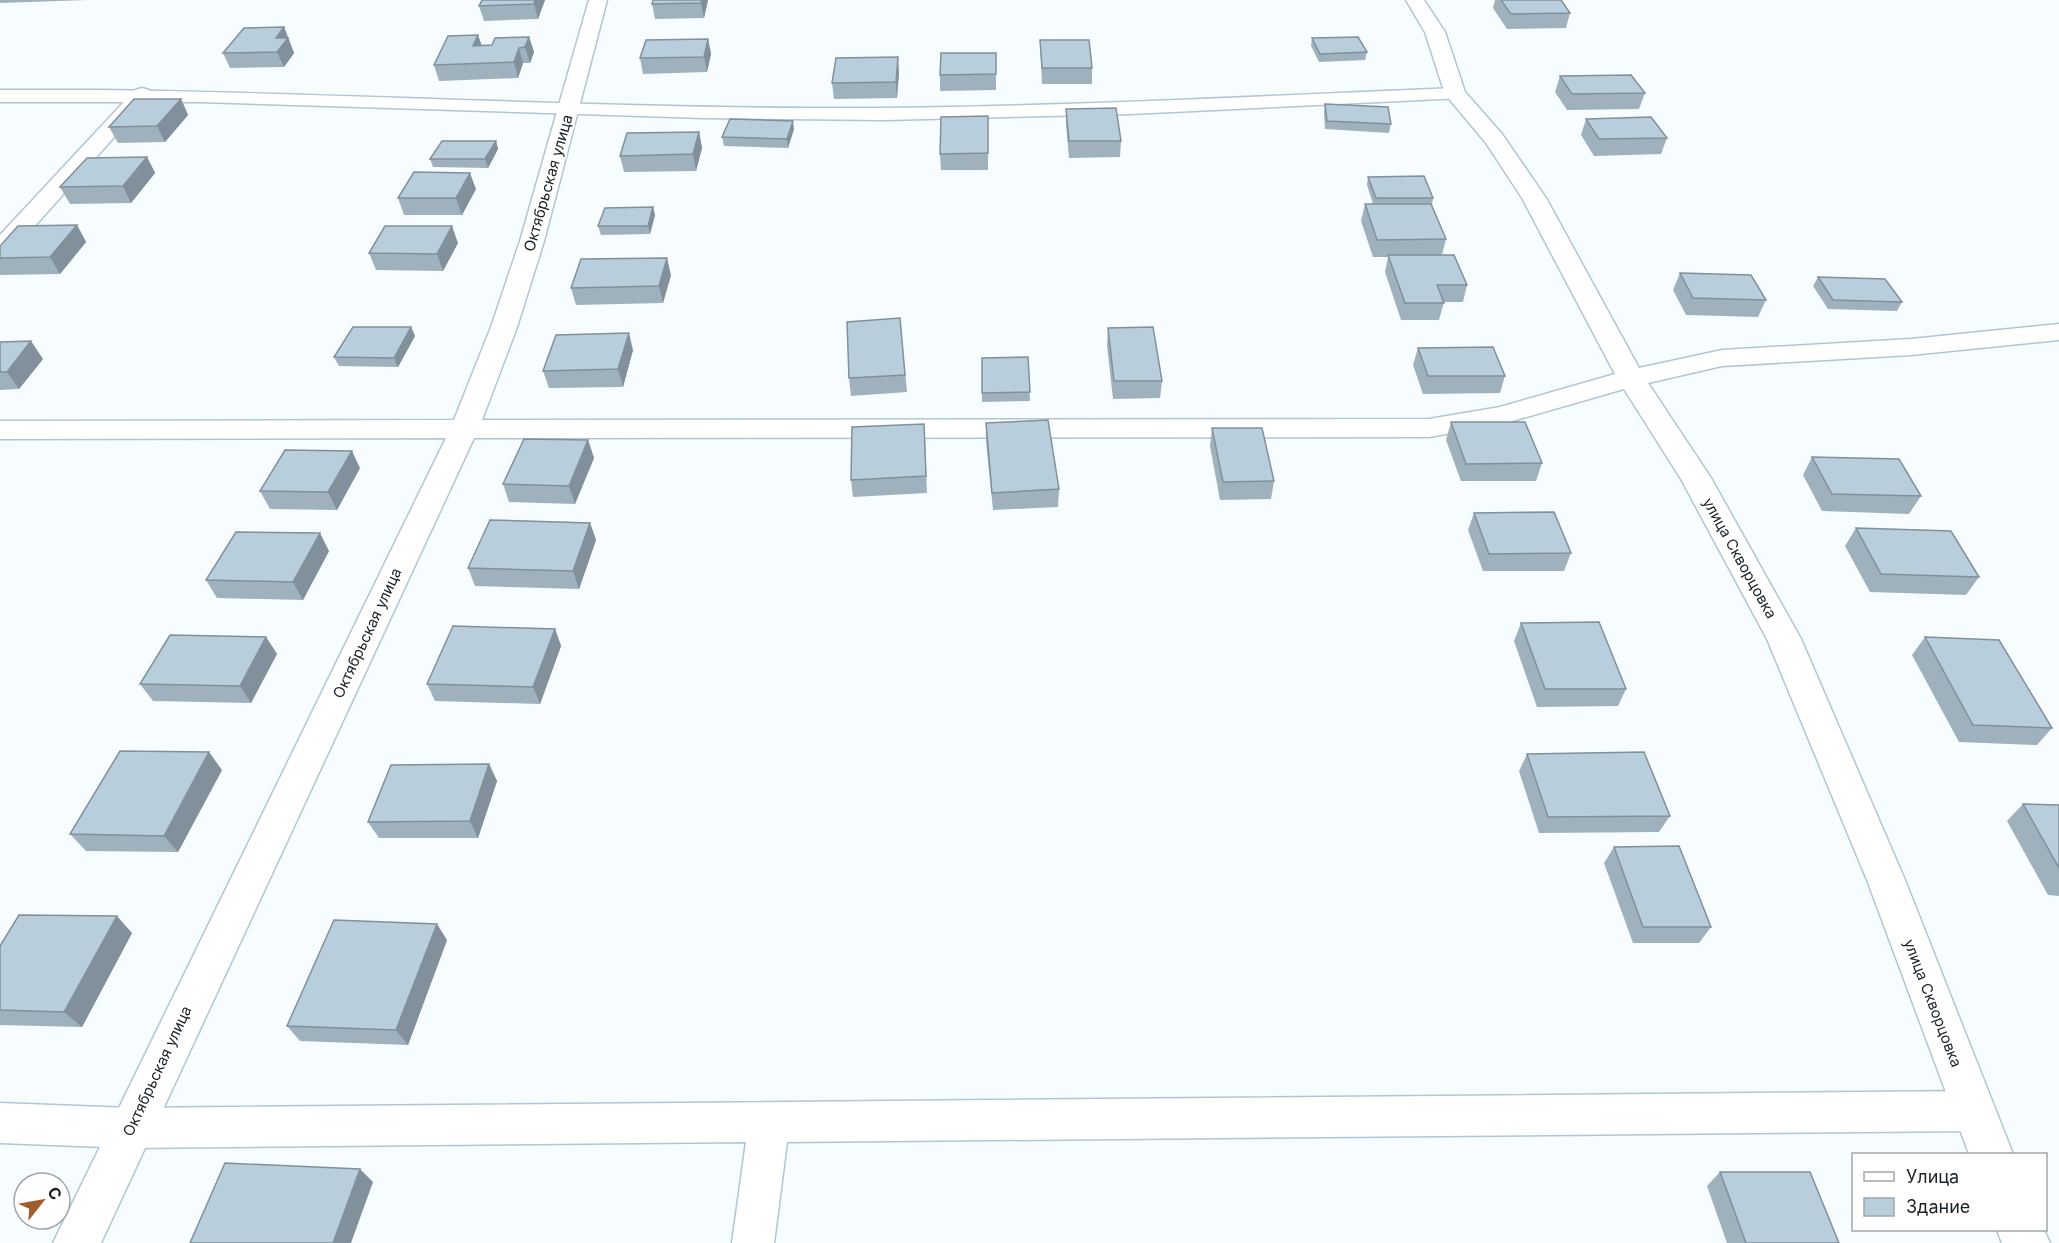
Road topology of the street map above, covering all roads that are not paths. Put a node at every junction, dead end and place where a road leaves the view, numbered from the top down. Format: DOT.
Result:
graph roads {
  1 [pos="598,0"];
  2 [pos="1415,0"];
  3 [pos="142,94"];
  4 [pos="1455,94"];
  5 [pos="0,96"];
  6 [pos="570,109"];
  7 [pos="0,249"];
  8 [pos="2059,332"];
  9 [pos="1631,378"];
  10 [pos="0,430"];
  11 [pos="464,430"];
  12 [pos="1974,1111"];
  13 [pos="0,1123"];
  14 [pos="769,1123"];
  15 [pos="130,1128"];
  16 [pos="1990,1153"];
  17 [pos="76,1243"];
  18 [pos="753,1243"];
  1 -- 6 [label="street, Октябрьская улица"];
  2 -- 4 [label="street, улица Скворцовка"];
  3 -- 5 [label="lane"];
  3 -- 6 [label="lane"];
  3 -- 7 [label="street"];
  4 -- 6 [label="lane"];
  4 -- 9 [label="street, улица Скворцовка"];
  6 -- 11 [label="street, Октябрьская улица"];
  8 -- 9 [label="street"];
  9 -- 11 [label="street"];
  9 -- 12 [label="street, улица Скворцовка"];
  10 -- 11 [label="street"];
  11 -- 15 [label="street, Октябрьская улица"];
  12 -- 14 [label="lane"];
  12 -- 16 [label="street, улица Скворцовка"];
  13 -- 15 [label="lane"];
  14 -- 15 [label="lane"];
  14 -- 18 [label="lane"];
  15 -- 17 [label="street, Октябрьская улица"];
}
